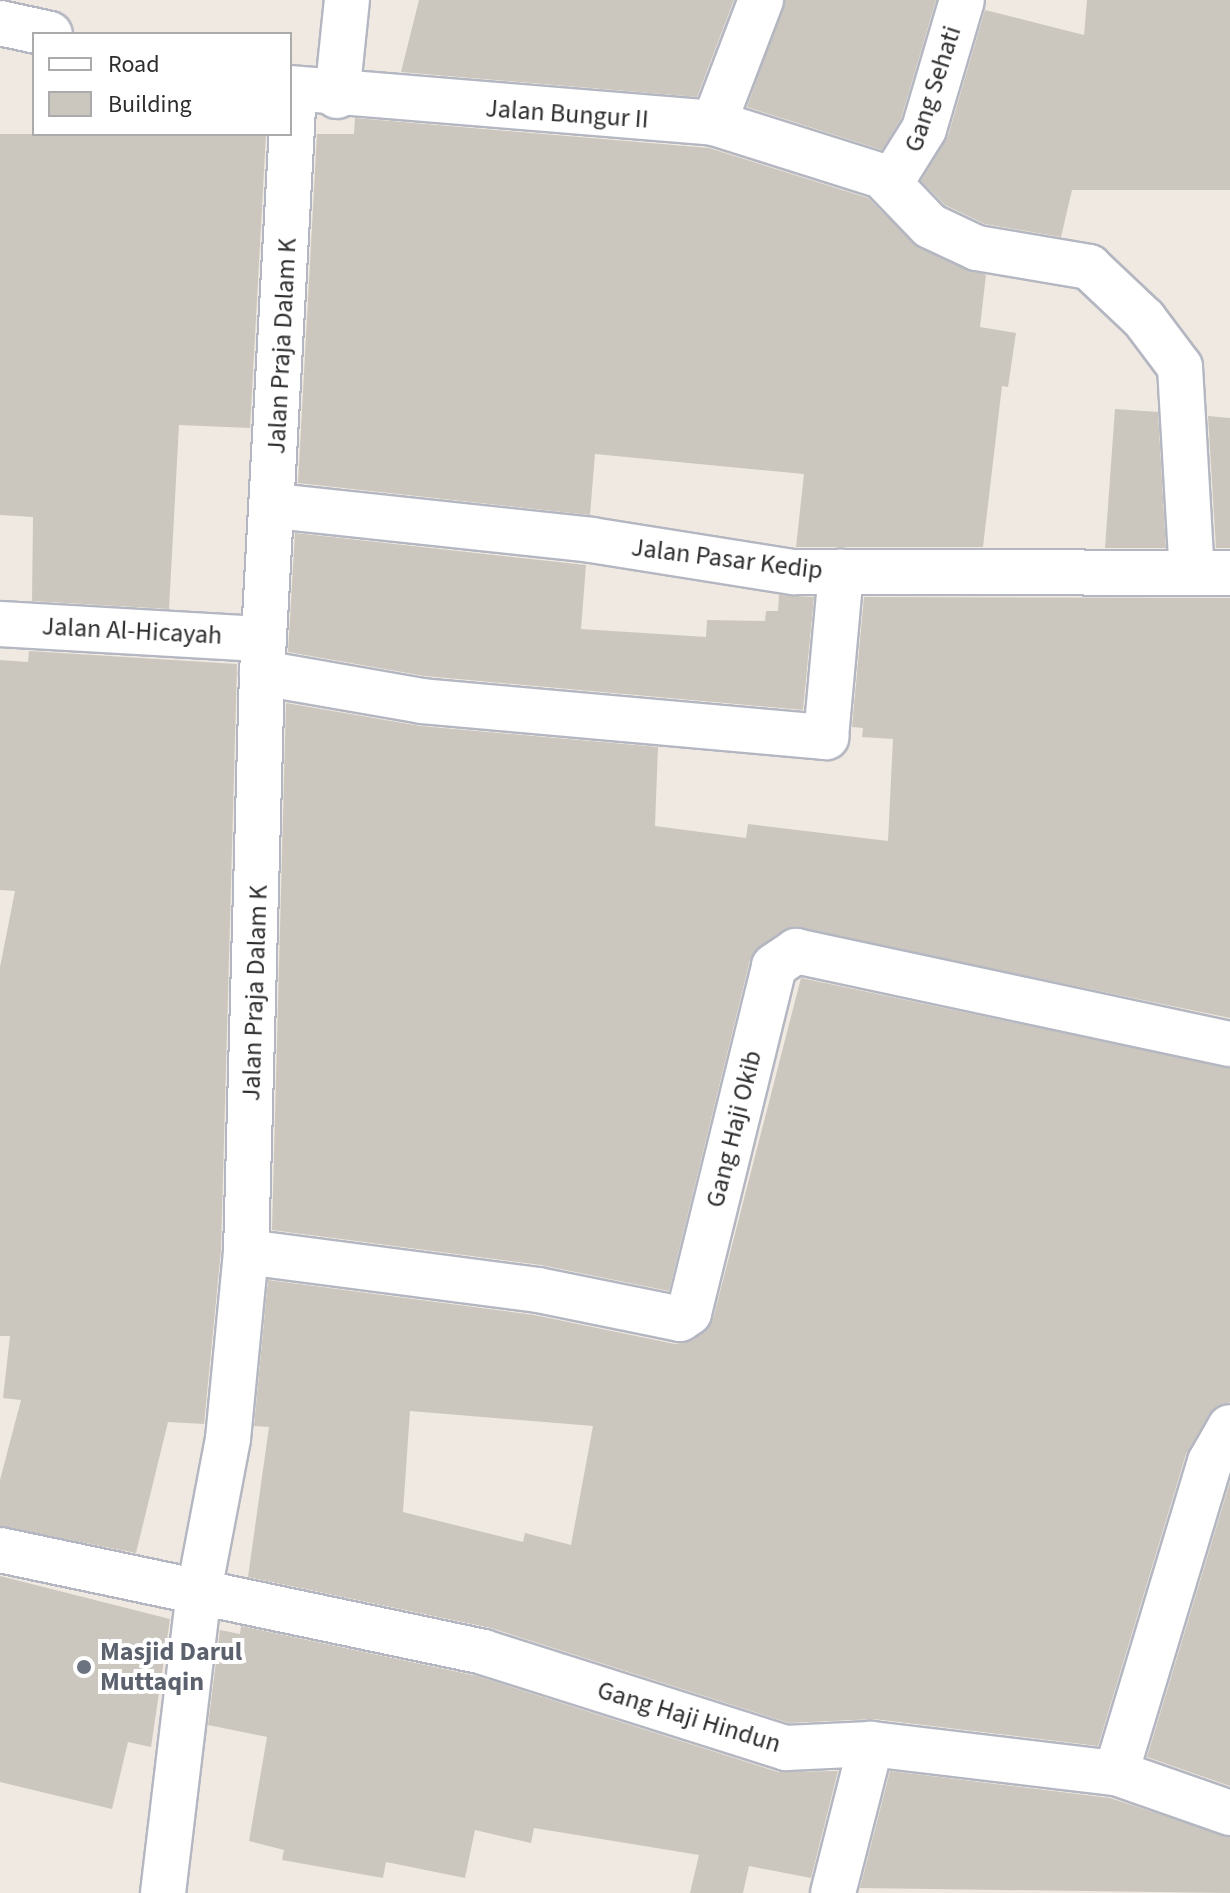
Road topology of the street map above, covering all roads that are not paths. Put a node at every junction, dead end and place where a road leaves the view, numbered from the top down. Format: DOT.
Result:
graph roads {
  1 [pos="347,0"];
  2 [pos="761,0"];
  3 [pos="962,0"];
  4 [pos="0,23"];
  5 [pos="41,32"];
  6 [pos="292,88"];
  7 [pos="337,96"];
  8 [pos="714,123"];
  9 [pos="290,136"];
  10 [pos="882,176"];
  11 [pos="275,506"];
  12 [pos="841,572"];
  13 [pos="1211,573"];
  14 [pos="0,624"];
  15 [pos="263,656"];
  16 [pos="1230,1044"];
  17 [pos="246,1252"];
  18 [pos="1230,1427"];
  19 [pos="0,1550"];
  20 [pos="199,1591"];
  21 [pos="871,1744"];
  22 [pos="1116,1773"];
  23 [pos="1230,1813"];
  24 [pos="163,1893"];
  25 [pos="833,1893"];
  1 -- 7 [label="street"];
  2 -- 8 [label="street"];
  3 -- 10 [label="street, Gang Sehati"];
  4 -- 5 [label="street"];
  6 -- 7 [label="street, Jalan Bungur II"];
  7 -- 8 [label="street, Jalan Bungur II"];
  8 -- 10 [label="street, Gang Sehati"];
  9 -- 11 [label="street, Jalan Praja Dalam K"];
  10 -- 13 [label="street"];
  11 -- 12 [label="street, Jalan Pasar Kedip"];
  11 -- 15 [label="street, Jalan Praja Dalam K"];
  12 -- 13 [label="street, Jalan Pasar Kedip"];
  12 -- 15 [label="street, Jalan Al-Hicayah"];
  14 -- 15 [label="street, Jalan Al-Hicayah"];
  15 -- 17 [label="street, Jalan Praja Dalam K"];
  16 -- 17 [label="street, Gang Haji Okib"];
  17 -- 20 [label="street, Jalan Praja Dalam K"];
  18 -- 22 [label="street"];
  19 -- 20 [label="street, Gang Haji Hindun"];
  20 -- 21 [label="street, Gang Haji Hindun"];
  20 -- 24 [label="street, Jalan Praja Dalam K"];
  21 -- 22 [label="street, Gang Haji Hindun"];
  21 -- 25 [label="street"];
  22 -- 23 [label="street, Gang Haji Hindun"];
}
